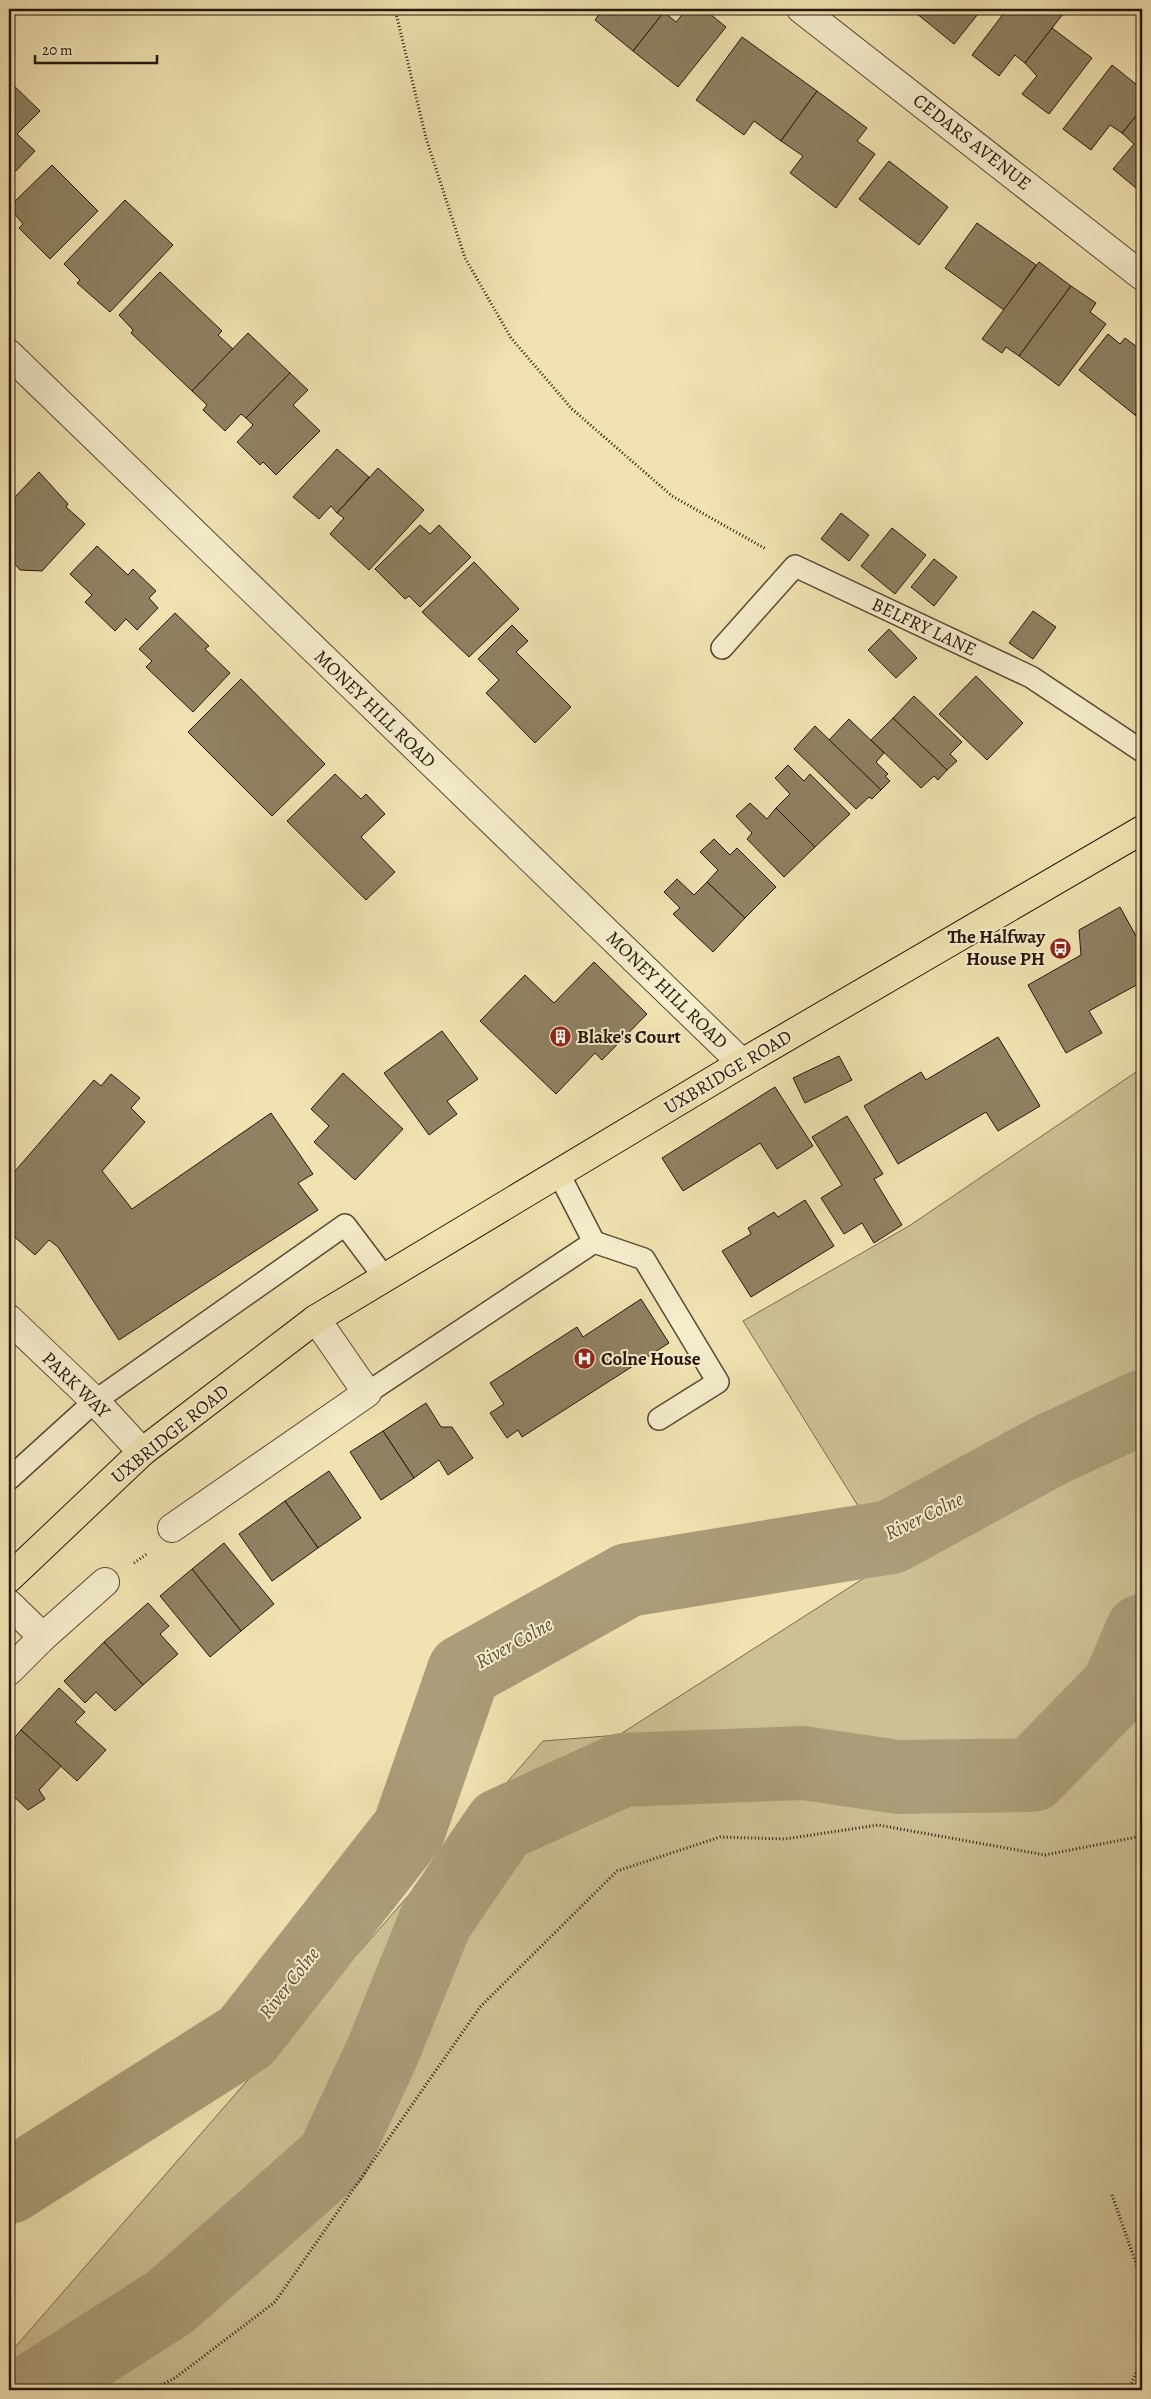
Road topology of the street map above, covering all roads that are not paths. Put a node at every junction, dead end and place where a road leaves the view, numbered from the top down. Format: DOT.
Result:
graph roads {
  1 [pos="801,9"];
  2 [pos="1142,276"];
  3 [pos="9,354"];
  4 [pos="722,648"];
  5 [pos="1142,751"];
  6 [pos="1142,830"];
  7 [pos="742,1063"];
  8 [pos="560,1174"];
  9 [pos="594,1242"];
  10 [pos="385,1278"];
  11 [pos="316,1319"];
  12 [pos="9,1320"];
  13 [pos="367,1393"];
  14 [pos="95,1400"];
  15 [pos="659,1419"];
  16 [pos="142,1452"];
  17 [pos="9,1479"];
  18 [pos="172,1528"];
  19 [pos="9,1578"];
  20 [pos="104,1582"];
  21 [pos="9,1604"];
  22 [pos="42,1637"];
  23 [pos="9,1671"];
  1 -- 2 [label="street, CEDARS AVENUE"];
  3 -- 7 [label="street, MONEY HILL ROAD"];
  4 -- 5 [label="lane, BELFRY LANE"];
  6 -- 7 [label="main road, UXBRIDGE ROAD"];
  7 -- 8 [label="main road, UXBRIDGE ROAD"];
  8 -- 9 [label="lane"];
  8 -- 10 [label="main road, UXBRIDGE ROAD"];
  9 -- 13 [label="lane"];
  9 -- 15 [label="lane"];
  10 -- 11 [label="main road, UXBRIDGE ROAD"];
  10 -- 14 [label="lane"];
  11 -- 13 [label="street"];
  11 -- 16 [label="main road, UXBRIDGE ROAD"];
  12 -- 14 [label="street, PARK WAY"];
  13 -- 18 [label="street"];
  14 -- 16 [label="street, PARK WAY"];
  14 -- 17 [label="lane"];
  16 -- 19 [label="main road, UXBRIDGE ROAD"];
  20 -- 22 [label="street"];
  21 -- 22 [label="street"];
  22 -- 23 [label="street"];
}
